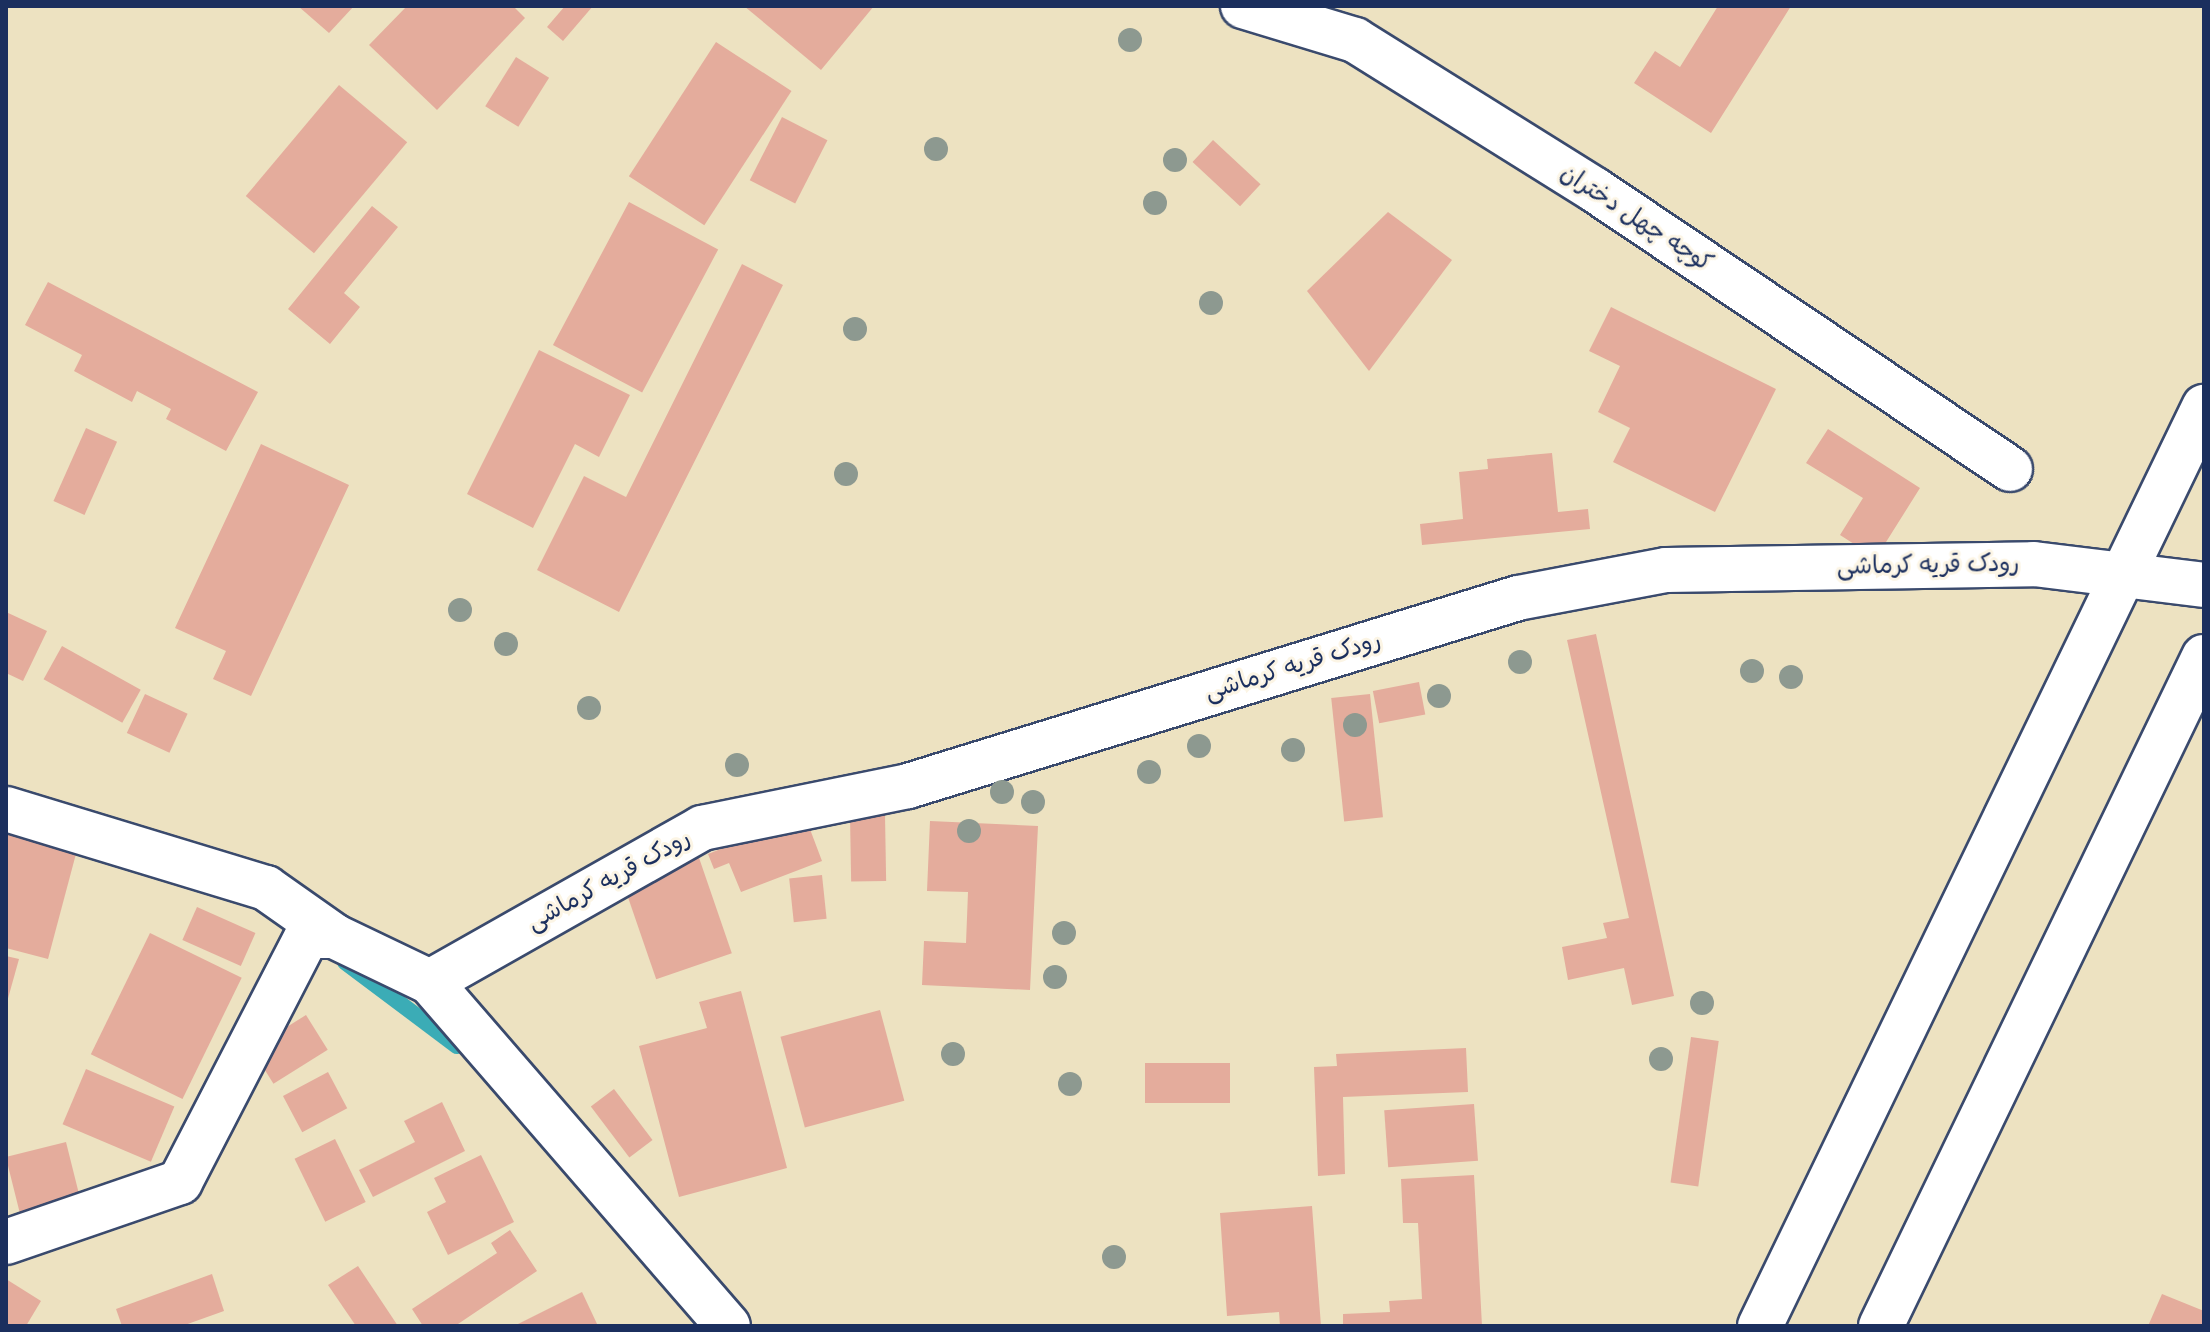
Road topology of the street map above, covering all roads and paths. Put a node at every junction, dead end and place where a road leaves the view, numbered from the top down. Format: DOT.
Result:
graph roads {
  1 [pos="1243,6"];
  2 [pos="2204,407"];
  3 [pos="2010,469"];
  4 [pos="2123,575"];
  5 [pos="2204,585"];
  6 [pos="2204,657"];
  7 [pos="6,809"];
  8 [pos="334,936"];
  9 [pos="430,982"];
  10 [pos="6,1242"];
  11 [pos="728,1326"];
  12 [pos="1760,1326"];
  13 [pos="1881,1326"];
  1 -- 3 [label="street, کوچه چهل دختران"];
  2 -- 4 [label="street"];
  4 -- 5 [label="street, رودک قریه کرماشی"];
  4 -- 9 [label="street, رودک قریه کرماشی"];
  4 -- 12 [label="street"];
  6 -- 13 [label="street"];
  7 -- 8 [label="street"];
  8 -- 9 [label="street"];
  8 -- 10 [label="street"];
  9 -- 11 [label="street"];
}
